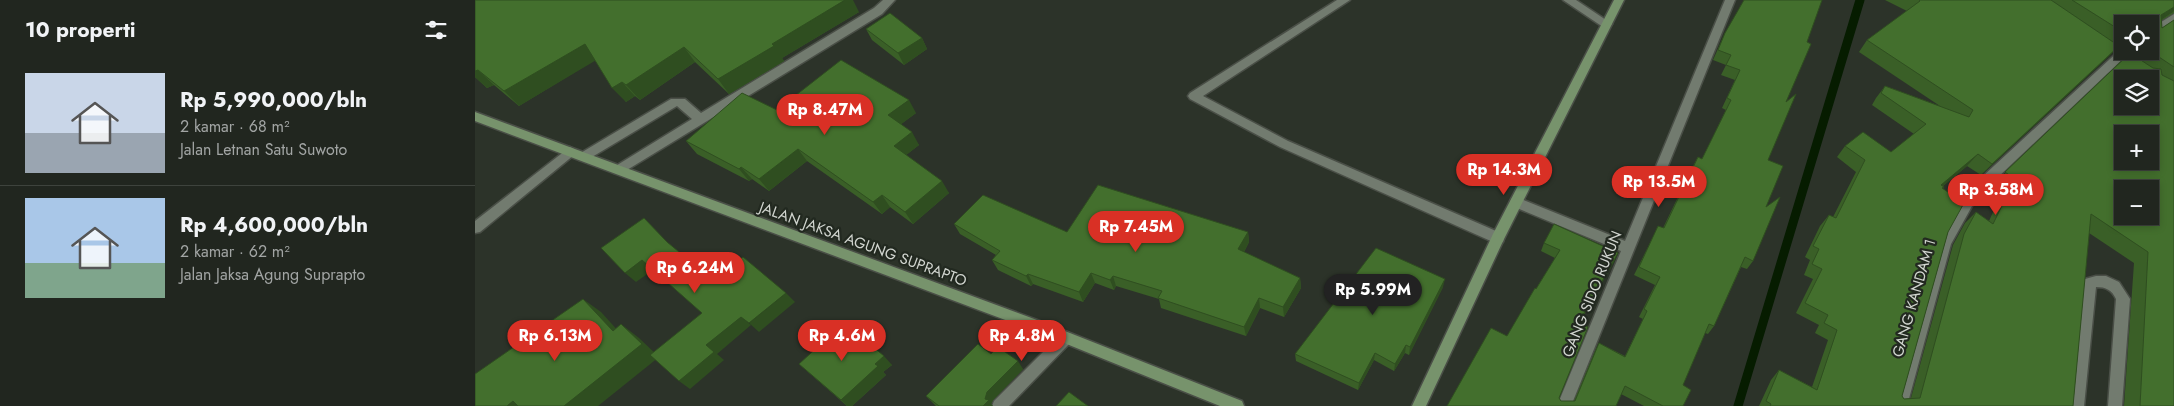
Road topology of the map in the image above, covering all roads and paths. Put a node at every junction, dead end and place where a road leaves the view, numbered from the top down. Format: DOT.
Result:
graph roads {
  1 [pos="890,0"];
  2 [pos="1345,0"];
  3 [pos="1568,0"];
  4 [pos="1619,0"];
  5 [pos="1730,0"];
  6 [pos="2174,18"];
  7 [pos="1607,24"];
  8 [pos="2159,28"];
  9 [pos="2114,60"];
  10 [pos="475,116"];
  11 [pos="700,119"];
  12 [pos="570,152"];
  13 [pos="583,157"];
  14 [pos="618,170"];
  15 [pos="1516,202"];
  16 [pos="475,228"];
  17 [pos="1498,238"];
  18 [pos="1629,248"];
  19 [pos="1066,338"];
  20 [pos="999,406"];
  21 [pos="1237,406"];
  22 [pos="1419,406"];
  23 [pos="1564,406"];
  24 [pos="1899,406"];
  25 [pos="2077,406"];
  26 [pos="2115,406"];
  1 -- 11 [label="street"];
  2 -- 17 [label="street"];
  3 -- 7 [label="street"];
  4 -- 7 [label="main road"];
  5 -- 18 [label="street, GANG SIDO RUKUN"];
  6 -- 8 [label="street"];
  7 -- 15 [label="main road"];
  9 -- 24 [label="street, GANG KANDAM 1"];
  10 -- 12 [label="main road, JALAN JAKSA AGUNG SUPRAPTO"];
  11 -- 13 [label="street"];
  11 -- 14 [label="street"];
  12 -- 13 [label="main road, JALAN JAKSA AGUNG SUPRAPTO"];
  12 -- 16 [label="street"];
  13 -- 14 [label="main road, JALAN JAKSA AGUNG SUPRAPTO"];
  14 -- 19 [label="main road, JALAN JAKSA AGUNG SUPRAPTO"];
  15 -- 17 [label="main road"];
  15 -- 18 [label="street"];
  17 -- 22 [label="main road"];
  18 -- 23 [label="street, GANG SIDO RUKUN"];
  19 -- 20 [label="street"];
  19 -- 21 [label="main road, JALAN JAKSA AGUNG SUPRAPTO"];
  25 -- 26 [label="street"];
}
